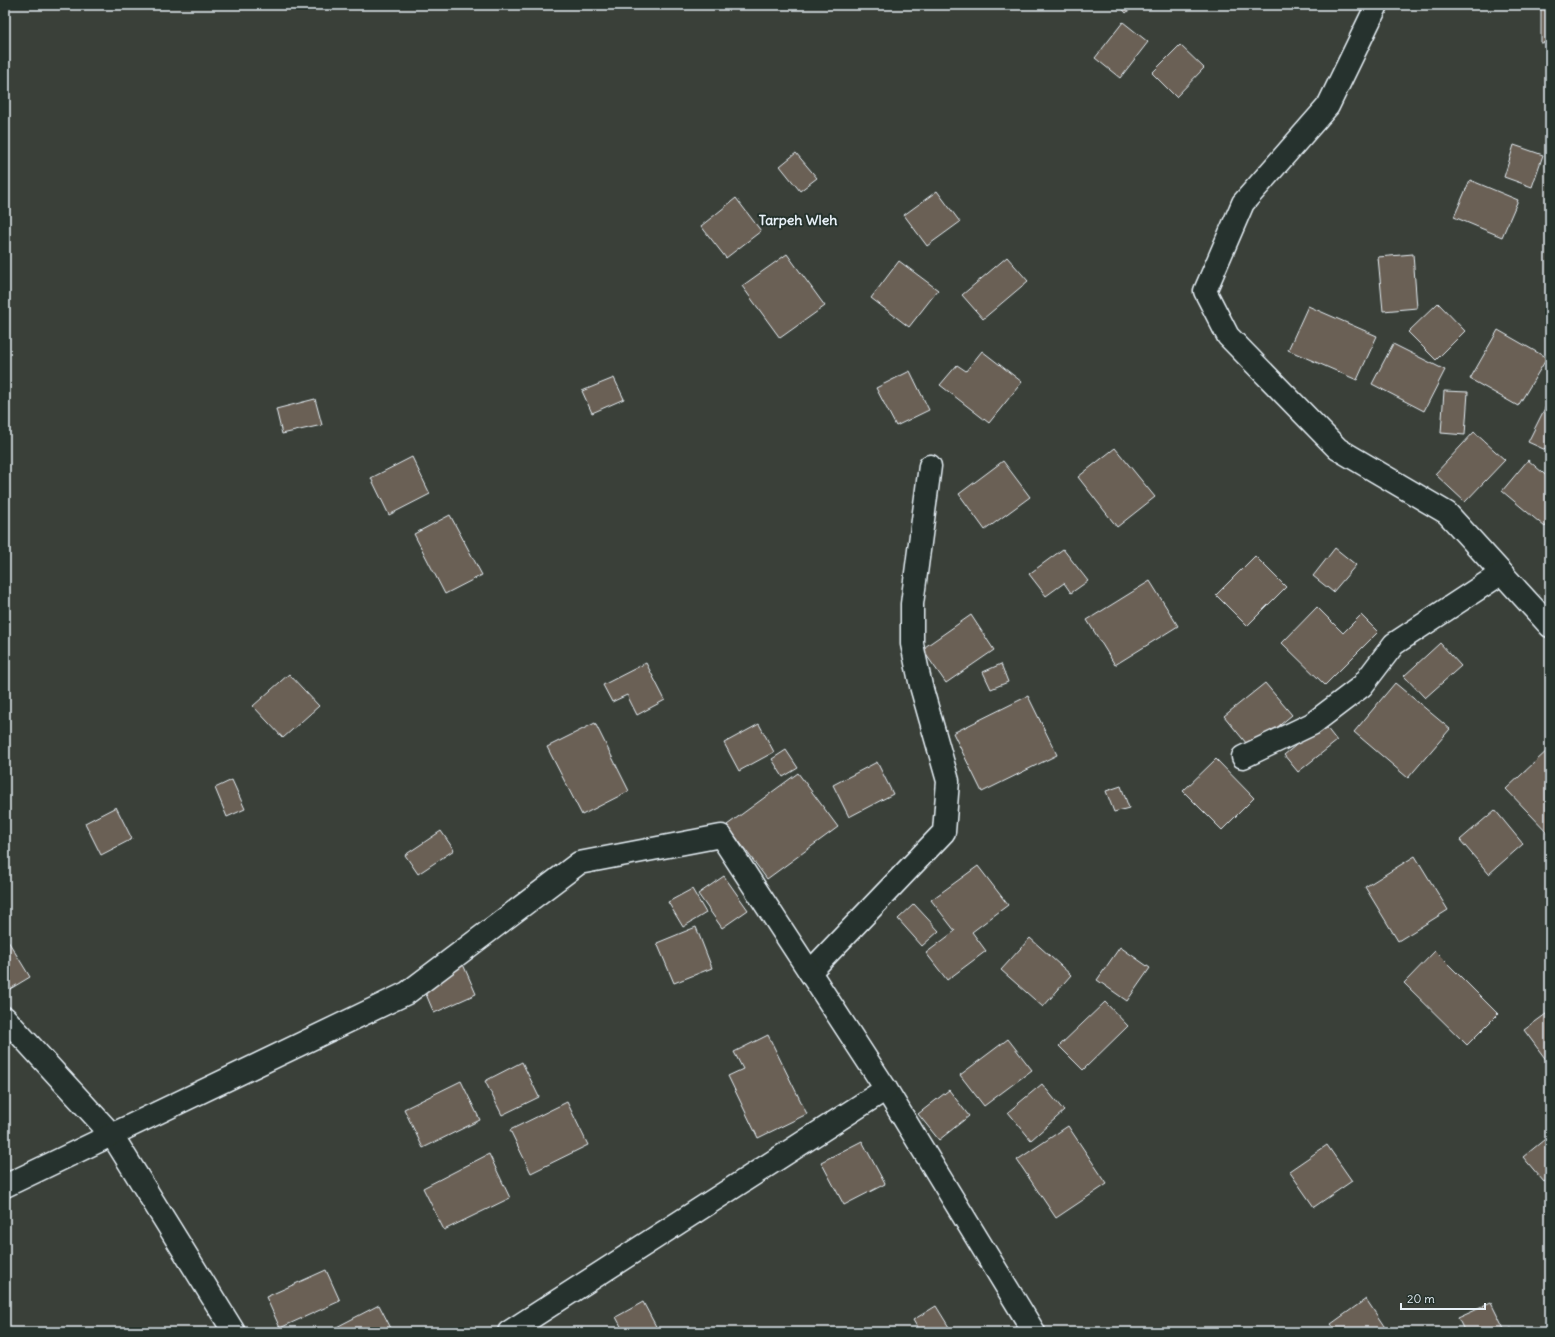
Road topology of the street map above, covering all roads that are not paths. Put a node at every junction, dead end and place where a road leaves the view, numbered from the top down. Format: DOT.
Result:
graph roads {
  1 [pos="1377,5"];
  2 [pos="930,466"];
  3 [pos="1502,573"];
  4 [pos="1550,626"];
  5 [pos="1243,757"];
  6 [pos="810,972"];
  7 [pos="5,1018"];
  8 [pos="886,1089"];
  9 [pos="112,1134"];
  10 [pos="5,1186"];
  11 [pos="234,1332"];
  12 [pos="509,1332"];
  13 [pos="1034,1332"];
  1 -- 3 [label="street"];
  2 -- 6 [label="street"];
  3 -- 4 [label="street"];
  3 -- 5 [label="street"];
  6 -- 8 [label="street"];
  6 -- 9 [label="street"];
  7 -- 9 [label="street"];
  8 -- 12 [label="street"];
  8 -- 13 [label="street"];
  9 -- 10 [label="street"];
  9 -- 11 [label="street"];
}
